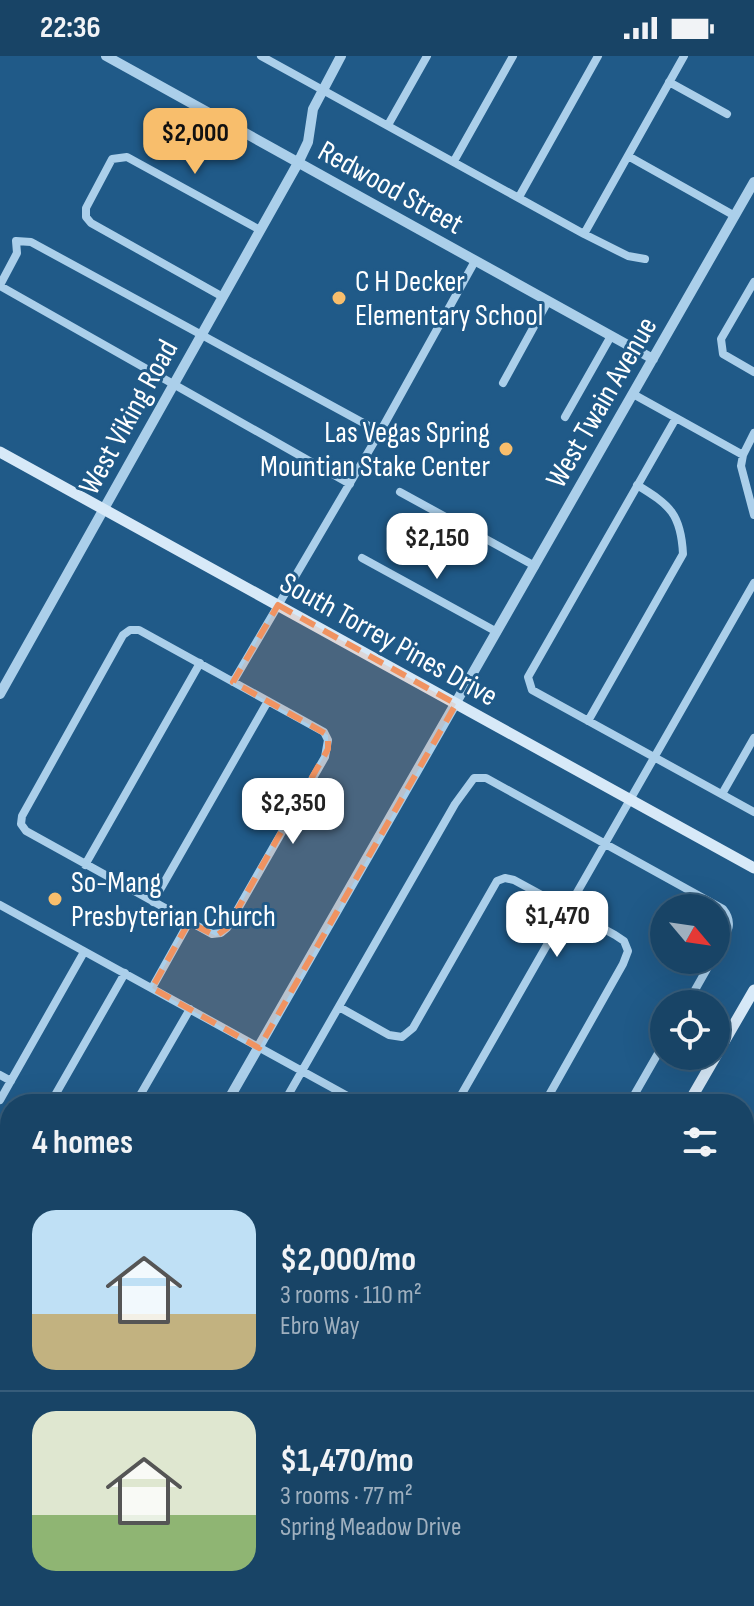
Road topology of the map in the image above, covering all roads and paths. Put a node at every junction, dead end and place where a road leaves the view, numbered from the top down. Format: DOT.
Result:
graph roads {
  1 [pos="106,56"];
  2 [pos="261,56"];
  3 [pos="341,56"];
  4 [pos="427,56"];
  5 [pos="513,56"];
  6 [pos="598,56"];
  7 [pos="684,56"];
  8 [pos="669,82"];
  9 [pos="323,89"];
  10 [pos="727,114"];
  11 [pos="388,125"];
  12 [pos="628,156"];
  13 [pos="454,161"];
  14 [pos="298,163"];
  15 [pos="754,182"];
  16 [pos="519,197"];
  17 [pos="735,216"];
  18 [pos="260,230"];
  19 [pos="584,234"];
  20 [pos="645,259"];
  21 [pos="475,261"];
  22 [pos="754,282"];
  23 [pos="0,286"];
  24 [pos="223,297"];
  25 [pos="548,301"];
  26 [pos="202,334"];
  27 [pos="611,336"];
  28 [pos="653,359"];
  29 [pos="754,372"];
  30 [pos="503,383"];
  31 [pos="173,385"];
  32 [pos="633,394"];
  33 [pos="565,417"];
  34 [pos="676,418"];
  35 [pos="380,432"];
  36 [pos="754,433"];
  37 [pos="0,452"];
  38 [pos="743,455"];
  39 [pos="350,484"];
  40 [pos="637,485"];
  41 [pos="400,492"];
  42 [pos="104,509"];
  43 [pos="754,515"];
  44 [pos="362,558"];
  45 [pos="535,566"];
  46 [pos="754,583"];
  47 [pos="278,605"];
  48 [pos="497,632"];
  49 [pos="200,663"];
  50 [pos="233,682"];
  51 [pos="0,694"];
  52 [pos="268,701"];
  53 [pos="456,704"];
  54 [pos="588,721"];
  55 [pos="754,738"];
  56 [pos="655,757"];
  57 [pos="722,794"];
  58 [pos="630,799"];
  59 [pos="754,812"];
  60 [pos="605,844"];
  61 [pos="85,865"];
  62 [pos="754,868"];
  63 [pos="696,894"];
  64 [pos="153,902"];
  65 [pos="0,905"];
  66 [pos="567,909"];
  67 [pos="189,922"];
  68 [pos="84,952"];
  69 [pos="125,973"];
  70 [pos="152,988"];
  71 [pos="754,990"];
  72 [pos="339,1007"];
  73 [pos="190,1009"];
  74 [pos="259,1048"];
  75 [pos="650,1067"];
  76 [pos="302,1071"];
  77 [pos="0,1075"];
  78 [pos="11,1081"];
  79 [pos="3,1094"];
  80 [pos="56,1094"];
  81 [pos="141,1094"];
  82 [pos="232,1094"];
  83 [pos="289,1094"];
  84 [pos="344,1094"];
  85 [pos="462,1094"];
  86 [pos="550,1094"];
  87 [pos="635,1094"];
  88 [pos="694,1094"];
  1 -- 14 [label="street, Redwood Street"];
  2 -- 9 [label="street"];
  3 -- 9 [label="street, West Viking Road"];
  4 -- 11 [label="street"];
  5 -- 13 [label="street"];
  6 -- 16 [label="street"];
  7 -- 8 [label="street"];
  8 -- 10 [label="street"];
  8 -- 12 [label="street"];
  9 -- 11 [label="street"];
  9 -- 14 [label="street, West Viking Road"];
  11 -- 13 [label="street"];
  12 -- 17 [label="street"];
  12 -- 19 [label="street"];
  13 -- 16 [label="street"];
  14 -- 18 [label="street, West Viking Road"];
  14 -- 21 [label="street, Redwood Street"];
  15 -- 17 [label="street, West Twain Avenue"];
  16 -- 19 [label="street"];
  17 -- 28 [label="street, West Twain Avenue"];
  18 -- 24 [label="street, West Viking Road"];
  18 -- 24 [label="street"];
  19 -- 20 [label="street"];
  21 -- 25 [label="street, Redwood Street"];
  21 -- 35 [label="street"];
  22 -- 29 [label="street"];
  23 -- 26 [label="street"];
  23 -- 31 [label="street"];
  24 -- 26 [label="street, West Viking Road"];
  25 -- 27 [label="street, Redwood Street"];
  25 -- 30 [label="street"];
  26 -- 31 [label="street, West Viking Road"];
  26 -- 35 [label="street"];
  27 -- 28 [label="street, Redwood Street"];
  27 -- 33 [label="street"];
  28 -- 32 [label="street, West Twain Avenue"];
  31 -- 39 [label="street"];
  31 -- 42 [label="street, West Viking Road"];
  32 -- 34 [label="street"];
  32 -- 45 [label="street, West Twain Avenue"];
  34 -- 38 [label="street"];
  34 -- 40 [label="street"];
  35 -- 39 [label="street"];
  36 -- 38 [label="street"];
  37 -- 42 [label="main road, South Torrey Pines Drive"];
  38 -- 43 [label="street"];
  39 -- 47 [label="street"];
  40 -- 54 [label="street"];
  40 -- 54 [label="street"];
  41 -- 45 [label="street"];
  42 -- 47 [label="main road, South Torrey Pines Drive"];
  42 -- 51 [label="street, West Viking Road"];
  44 -- 48 [label="street"];
  45 -- 48 [label="street, West Twain Avenue"];
  46 -- 56 [label="street"];
  47 -- 50 [label="street"];
  47 -- 53 [label="main road, South Torrey Pines Drive"];
  48 -- 53 [label="street, West Twain Avenue"];
  49 -- 50 [label="street"];
  49 -- 61 [label="street"];
  49 -- 61 [label="street"];
  50 -- 52 [label="street"];
  52 -- 64 [label="street"];
  52 -- 67 [label="street"];
  53 -- 58 [label="main road, South Torrey Pines Drive"];
  53 -- 74 [label="street, West Twain Avenue"];
  54 -- 56 [label="street"];
  55 -- 57 [label="street"];
  56 -- 57 [label="street"];
  56 -- 58 [label="street"];
  57 -- 59 [label="street"];
  58 -- 60 [label="street"];
  58 -- 62 [label="main road, South Torrey Pines Drive"];
  60 -- 63 [label="street"];
  60 -- 66 [label="street"];
  60 -- 72 [label="street"];
  61 -- 64 [label="street"];
  64 -- 67 [label="street"];
  65 -- 68 [label="street"];
  66 -- 72 [label="street"];
  66 -- 85 [label="street"];
  66 -- 86 [label="street"];
  67 -- 70 [label="street"];
  68 -- 69 [label="street"];
  68 -- 78 [label="street"];
  69 -- 70 [label="street"];
  69 -- 80 [label="street"];
  70 -- 73 [label="street"];
  71 -- 88 [label="main road"];
  72 -- 76 [label="street"];
  73 -- 74 [label="street"];
  73 -- 81 [label="street"];
  74 -- 76 [label="street"];
  74 -- 82 [label="street, West Twain Avenue"];
  75 -- 87 [label="street"];
  76 -- 83 [label="street"];
  76 -- 84 [label="street"];
  77 -- 78 [label="street"];
  78 -- 79 [label="street"];
}
